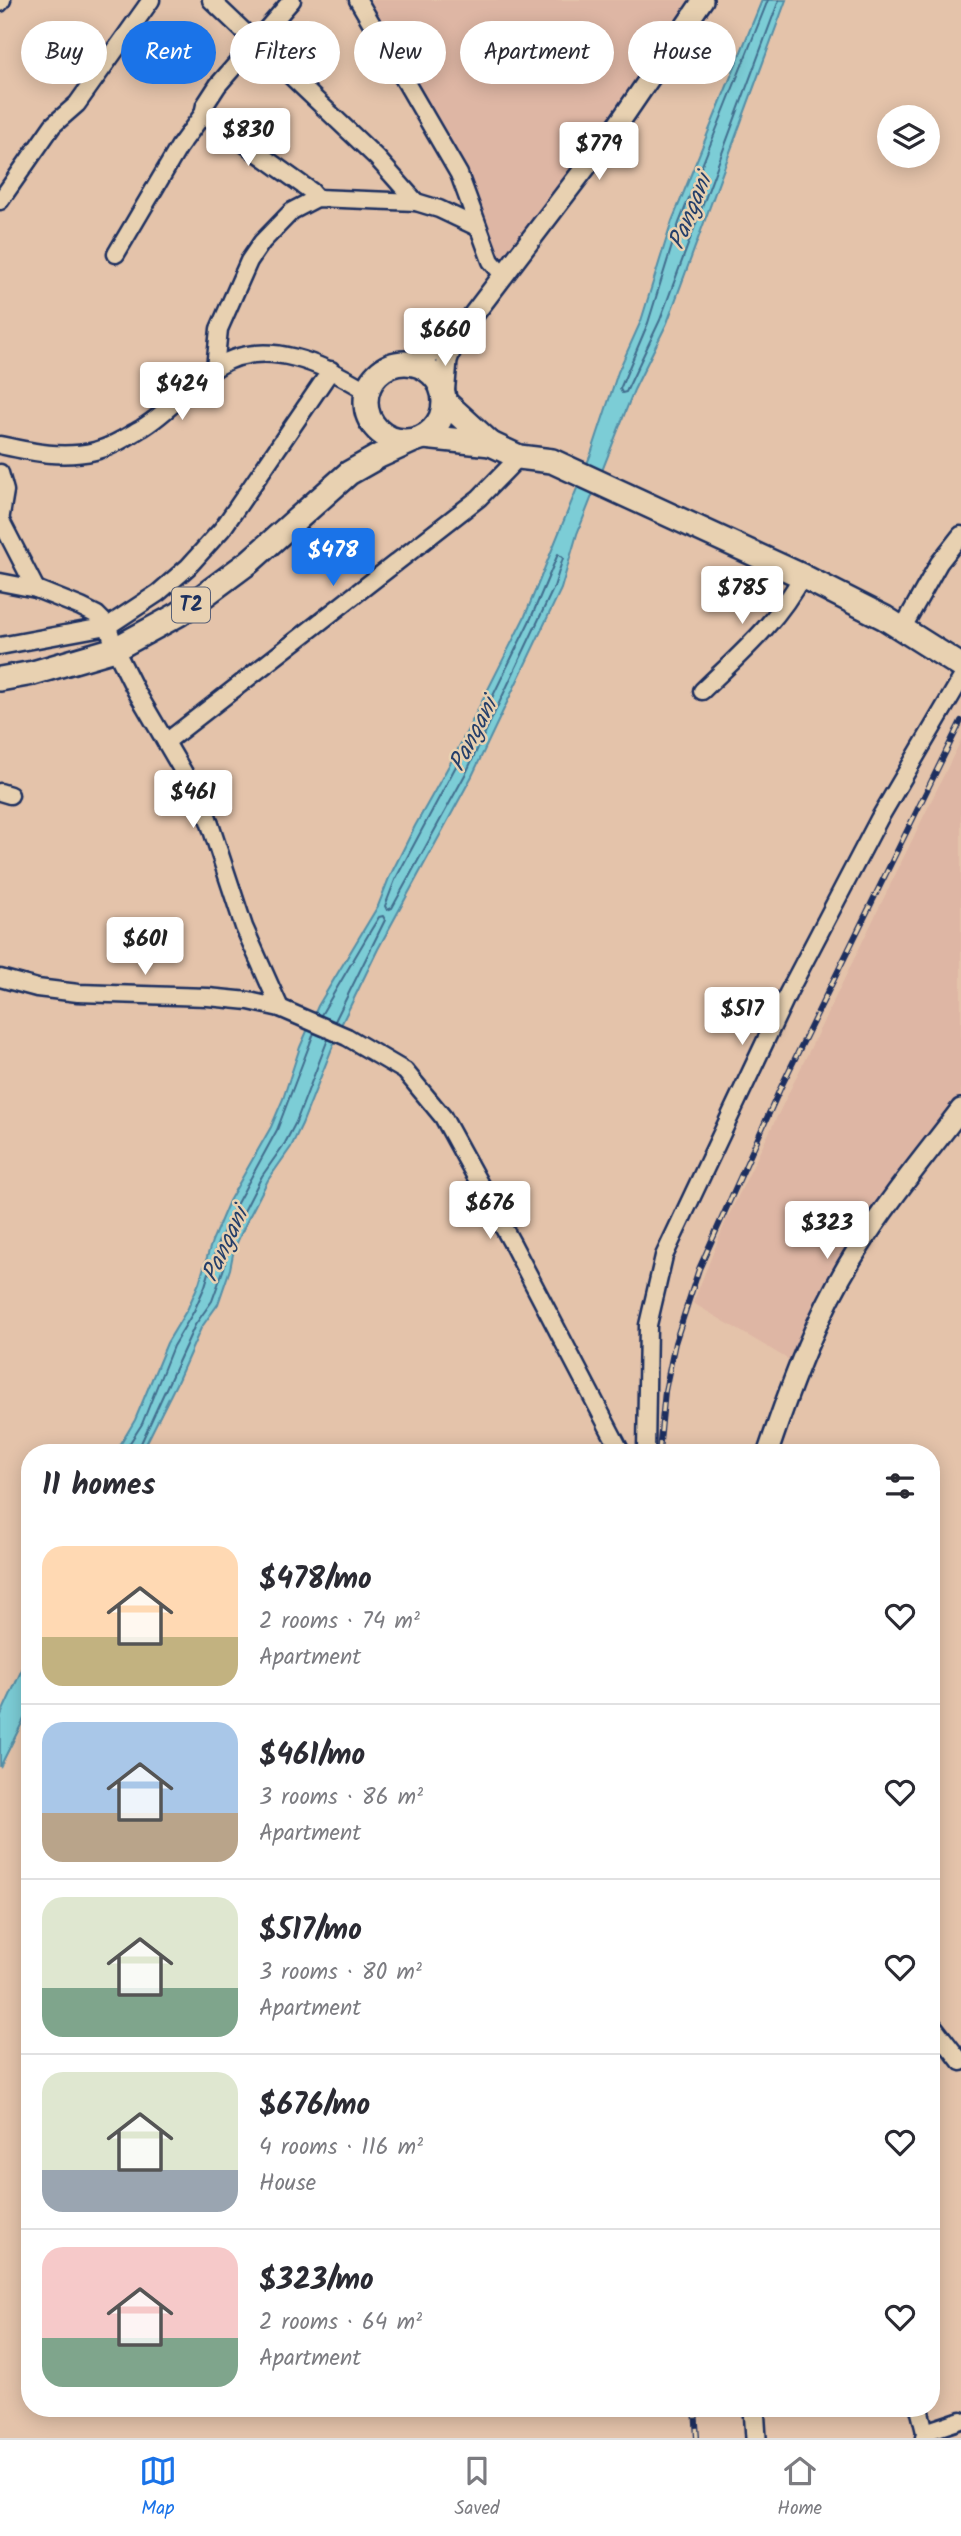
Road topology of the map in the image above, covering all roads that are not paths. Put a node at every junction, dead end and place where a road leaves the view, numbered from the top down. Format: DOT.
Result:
graph roads {
  1 [pos="151,0"];
  2 [pos="211,0"];
  3 [pos="292,0"];
  4 [pos="358,0"];
  5 [pos="703,0"];
  6 [pos="233,21"];
  7 [pos="273,21"];
  8 [pos="230,70"];
  9 [pos="299,84"];
  10 [pos="203,114"];
  11 [pos="317,198"];
  12 [pos="0,201"];
  13 [pos="416,202"];
  14 [pos="477,226"];
  15 [pos="116,254"];
  16 [pos="503,276"];
  17 [pos="455,339"];
  18 [pos="415,363"];
  19 [pos="215,368"];
  20 [pos="331,370"];
  21 [pos="367,391"];
  22 [pos="444,399"];
  23 [pos="370,420"];
  24 [pos="418,439"];
  25 [pos="491,444"];
  26 [pos="0,445"];
  27 [pos="519,457"];
  28 [pos="0,472"];
  29 [pos="349,473"];
  30 [pos="1,521"];
  31 [pos="961,535"];
  32 [pos="802,576"];
  33 [pos="0,582"];
  34 [pos="36,589"];
  35 [pos="108,626"];
  36 [pos="902,629"];
  37 [pos="0,646"];
  38 [pos="115,649"];
  39 [pos="961,666"];
  40 [pos="0,679"];
  41 [pos="961,679"];
  42 [pos="702,691"];
  43 [pos="166,742"];
  44 [pos="0,978"];
  45 [pos="280,1008"];
  46 [pos="961,1109"];
  47 [pos="617,1444"];
  48 [pos="646,1444"];
  49 [pos="771,1444"];
  50 [pos="940,2035"];
  51 [pos="961,2062"];
  52 [pos="755,2417"];
  53 [pos="921,2417"];
  54 [pos="961,2420"];
  55 [pos="924,2435"];
  56 [pos="756,2438"];
  1 -- 12 [label="street"];
  2 -- 6 [label="street"];
  3 -- 7 [label="street"];
  4 -- 14 [label="street"];
  5 -- 16 [label="main road"];
  8 -- 10 [label="street"];
  9 -- 13 [label="street"];
  10 -- 11 [label="street"];
  10 -- 15 [label="street"];
  11 -- 13 [label="street"];
  11 -- 19 [label="street"];
  13 -- 14 [label="street"];
  14 -- 16 [label="street"];
  16 -- 17 [label="main road"];
  17 -- 18 [label="main road"];
  17 -- 22 [label="main road"];
  18 -- 21 [label="highway"];
  18 -- 22 [label="highway"];
  19 -- 20 [label="street"];
  19 -- 26 [label="street"];
  20 -- 21 [label="street"];
  20 -- 35 [label="street"];
  21 -- 23 [label="highway, T2"];
  22 -- 24 [label="highway"];
  22 -- 25 [label="highway"];
  23 -- 24 [label="highway"];
  23 -- 29 [label="highway, T2"];
  24 -- 25 [label="highway"];
  24 -- 29 [label="highway, T2"];
  25 -- 27 [label="highway"];
  27 -- 32 [label="highway"];
  27 -- 43 [label="street"];
  28 -- 30 [label="street"];
  29 -- 38 [label="highway, T2"];
  30 -- 34 [label="street"];
  31 -- 36 [label="street"];
  32 -- 36 [label="highway"];
  32 -- 42 [label="street"];
  33 -- 34 [label="street"];
  34 -- 35 [label="street"];
  35 -- 37 [label="street"];
  35 -- 38 [label="street"];
  36 -- 39 [label="highway"];
  38 -- 40 [label="highway, T2"];
  38 -- 43 [label="street"];
  41 -- 48 [label="street"];
  43 -- 45 [label="street"];
  44 -- 45 [label="street"];
  45 -- 47 [label="street"];
  46 -- 49 [label="main road"];
  50 -- 51 [label="street"];
  52 -- 56 [label="main road"];
  53 -- 55 [label="street"];
  54 -- 55 [label="street"];
}
